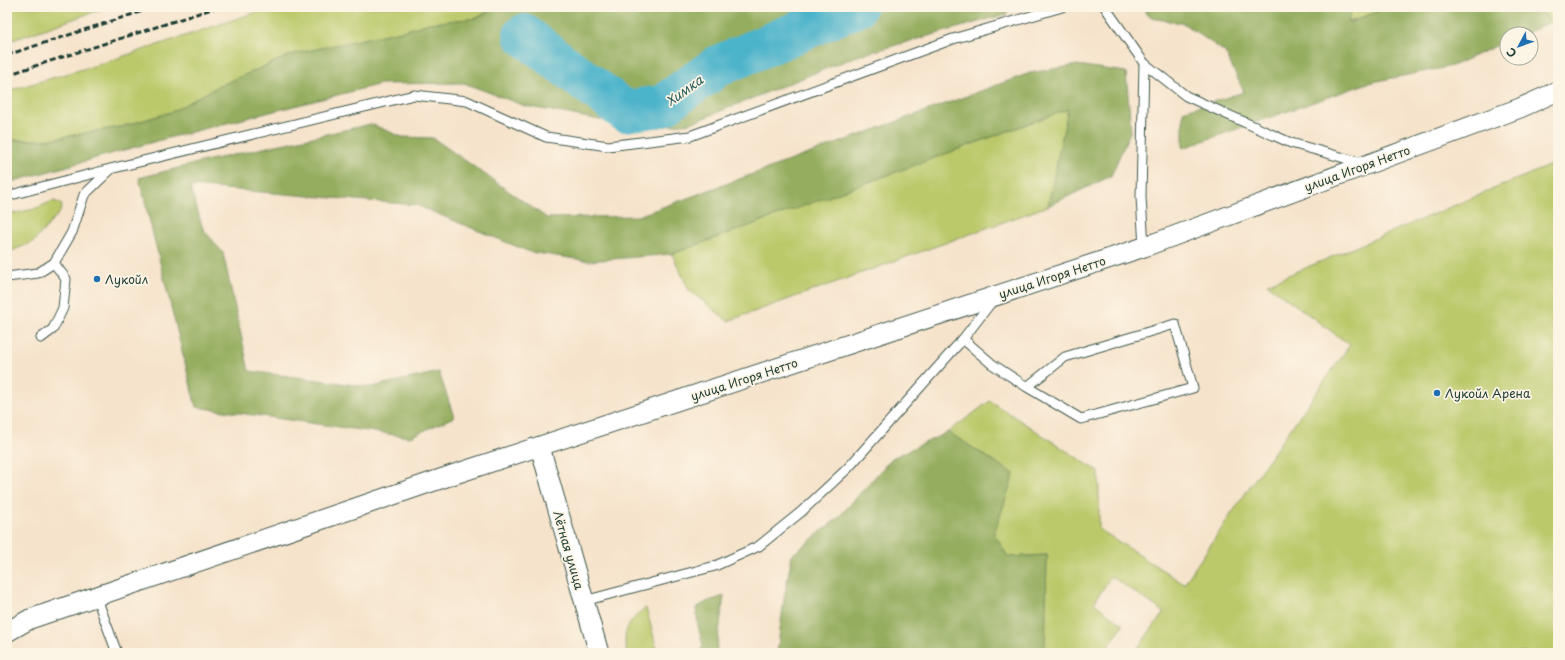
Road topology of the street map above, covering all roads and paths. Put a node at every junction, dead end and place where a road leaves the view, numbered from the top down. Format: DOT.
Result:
graph roads {
  1 [pos="1062,7"];
  2 [pos="1105,7"];
  3 [pos="1144,63"];
  4 [pos="1558,91"];
  5 [pos="1368,164"];
  6 [pos="110,169"];
  7 [pos="7,196"];
  8 [pos="1144,247"];
  9 [pos="54,263"];
  10 [pos="7,277"];
  11 [pos="996,296"];
  12 [pos="41,338"];
  13 [pos="963,339"];
  14 [pos="1027,387"];
  15 [pos="540,447"];
  16 [pos="96,596"];
  17 [pos="584,601"];
  18 [pos="30,619"];
  19 [pos="7,620"];
  20 [pos="7,632"];
  21 [pos="117,653"];
  22 [pos="599,653"];
  1 -- 6 [label="lane"];
  2 -- 3 [label="lane"];
  3 -- 5 [label="lane"];
  3 -- 8 [label="lane"];
  4 -- 5 [label="street, улица Игоря Нетто"];
  5 -- 8 [label="street, улица Игоря Нетто"];
  6 -- 7 [label="lane"];
  6 -- 9 [label="lane"];
  8 -- 11 [label="street, улица Игоря Нетто"];
  9 -- 10 [label="lane"];
  9 -- 12 [label="lane"];
  11 -- 13 [label="lane"];
  11 -- 15 [label="street, улица Игоря Нетто"];
  13 -- 14 [label="lane"];
  13 -- 17 [label="lane"];
  14 -- 14 [label="lane"];
  15 -- 16 [label="street, улица Игоря Нетто"];
  15 -- 17 [label="street, Лётная улица"];
  16 -- 18 [label="street, улица Игоря Нетто"];
  16 -- 21 [label="lane"];
  17 -- 22 [label="street, Лётная улица"];
  18 -- 19 [label="street"];
  18 -- 20 [label="street"];
}
